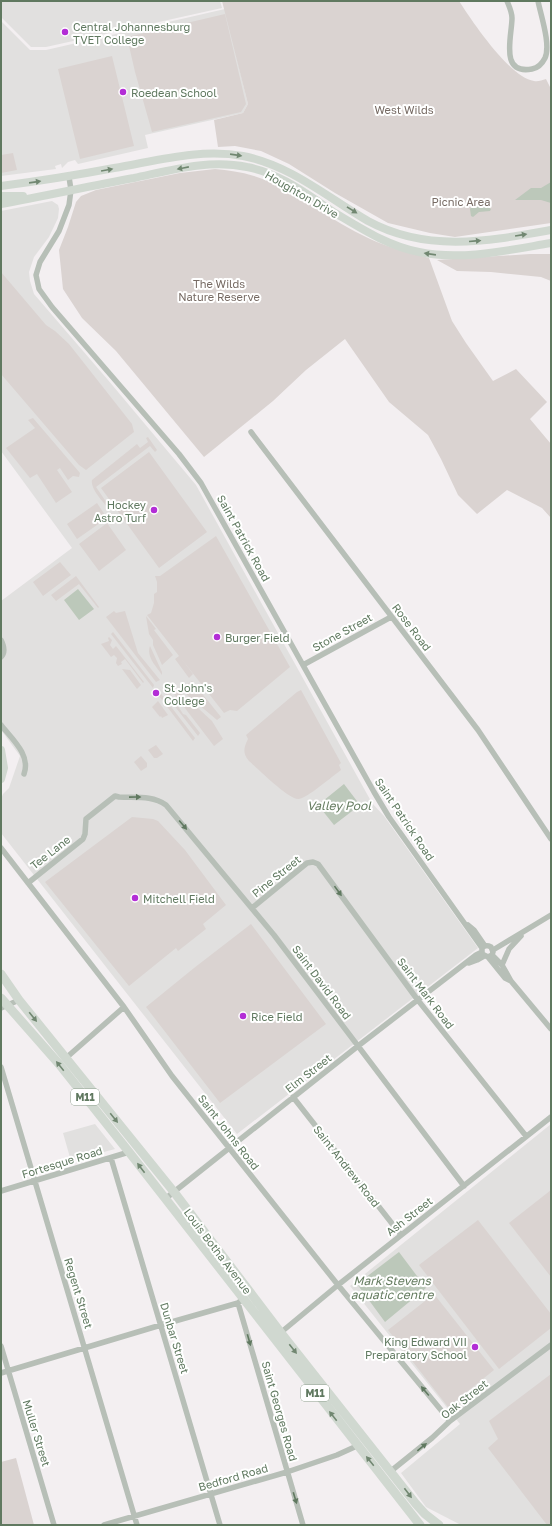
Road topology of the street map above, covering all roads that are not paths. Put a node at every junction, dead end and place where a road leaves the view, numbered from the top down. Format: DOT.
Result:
graph roads {
  1 [pos="507,1"];
  2 [pos="538,1"];
  3 [pos="69,177"];
  4 [pos="1,186"];
  5 [pos="71,190"];
  6 [pos="1,196"];
  7 [pos="42,196"];
  8 [pos="1,204"];
  9 [pos="551,230"];
  10 [pos="551,243"];
  11 [pos="538,245"];
  12 [pos="551,248"];
  13 [pos="251,432"];
  14 [pos="391,617"];
  15 [pos="1,640"];
  16 [pos="1,657"];
  17 [pos="303,665"];
  18 [pos="1,725"];
  19 [pos="1,750"];
  20 [pos="2,768"];
  21 [pos="24,774"];
  22 [pos="1,779"];
  23 [pos="155,799"];
  24 [pos="551,839"];
  25 [pos="1,848"];
  26 [pos="313,862"];
  27 [pos="28,883"];
  28 [pos="252,908"];
  29 [pos="551,915"];
  30 [pos="529,928"];
  31 [pos="487,951"];
  32 [pos="502,965"];
  33 [pos="1,974"];
  34 [pos="511,982"];
  35 [pos="1,998"];
  36 [pos="19,1000"];
  37 [pos="417,1000"];
  38 [pos="4,1007"];
  39 [pos="124,1007"];
  40 [pos="551,1029"];
  41 [pos="358,1046"];
  42 [pos="66,1058"];
  43 [pos="1,1067"];
  44 [pos="293,1097"];
  45 [pos="551,1117"];
  46 [pos="526,1136"];
  47 [pos="229,1148"];
  48 [pos="129,1152"];
  49 [pos="111,1158"];
  50 [pos="35,1181"];
  51 [pos="464,1186"];
  52 [pos="1,1191"];
  53 [pos="174,1192"];
  54 [pos="165,1199"];
  55 [pos="401,1235"];
  56 [pos="338,1285"];
  57 [pos="241,1301"];
  58 [pos="161,1325"];
  59 [pos="281,1333"];
  60 [pos="273,1339"];
  61 [pos="551,1345"];
  62 [pos="1,1346"];
  63 [pos="85,1348"];
  64 [pos="8,1371"];
  65 [pos="1,1373"];
  66 [pos="450,1420"];
  67 [pos="366,1441"];
  68 [pos="357,1446"];
  69 [pos="391,1471"];
  70 [pos="287,1472"];
  71 [pos="211,1494"];
  72 [pos="134,1516"];
  73 [pos="54,1525"];
  74 [pos="104,1525"];
  75 [pos="137,1525"];
  76 [pos="220,1525"];
  77 [pos="303,1525"];
  78 [pos="419,1525"];
  79 [pos="439,1525"];
  1 -- 2 [label="street"];
  4 -- 3 [label="main road, Houghton Drive, one-way"];
  3 -- 5 [label="street, Saint Patrick Road"];
  3 -- 9 [label="main road, Houghton Drive, one-way"];
  5 -- 7 [label="main road, Houghton Drive"];
  11 -- 5 [label="main road, Houghton Drive, one-way"];
  5 -- 17 [label="street, Saint Patrick Road"];
  6 -- 7 [label="main road"];
  7 -- 8 [label="main road, Houghton Drive"];
  10 -- 11 [label="main road, Houghton Drive"];
  11 -- 12 [label="main road"];
  13 -- 14 [label="street, Rose Road"];
  14 -- 17 [label="street, Stone Street"];
  14 -- 24 [label="street, Rose Road"];
  15 -- 16 [label="street"];
  17 -- 31 [label="street, Saint Patrick Road"];
  18 -- 21 [label="street"];
  19 -- 20 [label="main road"];
  20 -- 22 [label="main road"];
  27 -- 23 [label="street, Tee Lane, one-way"];
  23 -- 28 [label="street, Saint David Road, one-way"];
  25 -- 27 [label="street, Saint Johns Road"];
  26 -- 28 [label="street, Pine Street"];
  26 -- 37 [label="street, Saint Mark Road, one-way"];
  27 -- 39 [label="street, Saint Johns Road"];
  28 -- 41 [label="street, Saint David Road"];
  29 -- 30 [label="street, Elm Street"];
  30 -- 31 [label="street, Elm Street"];
  30 -- 32 [label="street"];
  31 -- 32 [label="street, Saint Patrick Road"];
  31 -- 34 [label="street, Saint Patrick Road"];
  31 -- 37 [label="street, Elm Street"];
  32 -- 34 [label="street, Saint Patrick Road"];
  33 -- 36 [label="main road, Louis Botha Avenue / M11"];
  34 -- 40 [label="street, Saint Patrick Road"];
  35 -- 38 [label="main road, Louis Botha Avenue / M11"];
  36 -- 38 [label="street"];
  36 -- 42 [label="main road, Louis Botha Avenue / M11, one-way"];
  37 -- 41 [label="street, Elm Street"];
  37 -- 46 [label="street, Saint Mark Road"];
  48 -- 38 [label="main road, Louis Botha Avenue / M11, one-way"];
  39 -- 42 [label="street"];
  39 -- 47 [label="street, Saint Johns Road"];
  41 -- 44 [label="street, Elm Street"];
  41 -- 51 [label="street, Saint David Road"];
  42 -- 53 [label="main road, Louis Botha Avenue / M11, one-way"];
  43 -- 50 [label="street, Regent Street"];
  44 -- 47 [label="street, Elm Street"];
  44 -- 55 [label="street, Saint Andrew Road"];
  45 -- 46 [label="street, Ash Street"];
  46 -- 51 [label="street, Ash Street"];
  47 -- 53 [label="street, Elm Street"];
  47 -- 56 [label="street, Saint Johns Road"];
  48 -- 49 [label="street, Fortesque Road"];
  54 -- 48 [label="main road, Louis Botha Avenue / M11, one-way"];
  49 -- 50 [label="street, Fortesque Road"];
  49 -- 58 [label="street, Dunbar Street"];
  50 -- 52 [label="street, Fortesque Road"];
  50 -- 63 [label="street, Regent Street"];
  51 -- 55 [label="street, Ash Street"];
  53 -- 54 [label="street, Elm Street"];
  53 -- 59 [label="main road, Louis Botha Avenue / M11"];
  54 -- 57 [label="main road, Louis Botha Avenue / M11"];
  55 -- 56 [label="street, Ash Street"];
  56 -- 59 [label="street, Ash Street"];
  66 -- 56 [label="street, Saint Johns Road, one-way"];
  57 -- 58 [label="street"];
  57 -- 60 [label="main road, Louis Botha Avenue / M11"];
  57 -- 70 [label="street, Saint Georges Road, one-way"];
  58 -- 63 [label="street"];
  58 -- 71 [label="street, Dunbar Street"];
  59 -- 60 [label="street, Ash Street"];
  59 -- 67 [label="main road, Louis Botha Avenue / M11, one-way"];
  68 -- 60 [label="main road, Louis Botha Avenue / M11, one-way"];
  61 -- 66 [label="street, Oak Street"];
  62 -- 64 [label="street, Muller Street"];
  63 -- 64 [label="street"];
  63 -- 72 [label="street, Regent Street"];
  64 -- 65 [label="street"];
  64 -- 73 [label="street, Muller Street"];
  69 -- 66 [label="street, Oak Street, one-way"];
  67 -- 68 [label="street, Bedford Road"];
  67 -- 69 [label="main road, Louis Botha Avenue / M11"];
  68 -- 70 [label="street, Bedford Road"];
  78 -- 68 [label="main road, Louis Botha Avenue / M11, one-way"];
  69 -- 79 [label="main road, Louis Botha Avenue / M11, one-way"];
  70 -- 71 [label="street, Bedford Road"];
  70 -- 77 [label="street, Saint Georges Road, one-way"];
  71 -- 72 [label="street, Bedford Road"];
  71 -- 76 [label="street, Dunbar Street"];
  72 -- 74 [label="street, Bedford Road"];
  72 -- 75 [label="street, Regent Street"];
}
